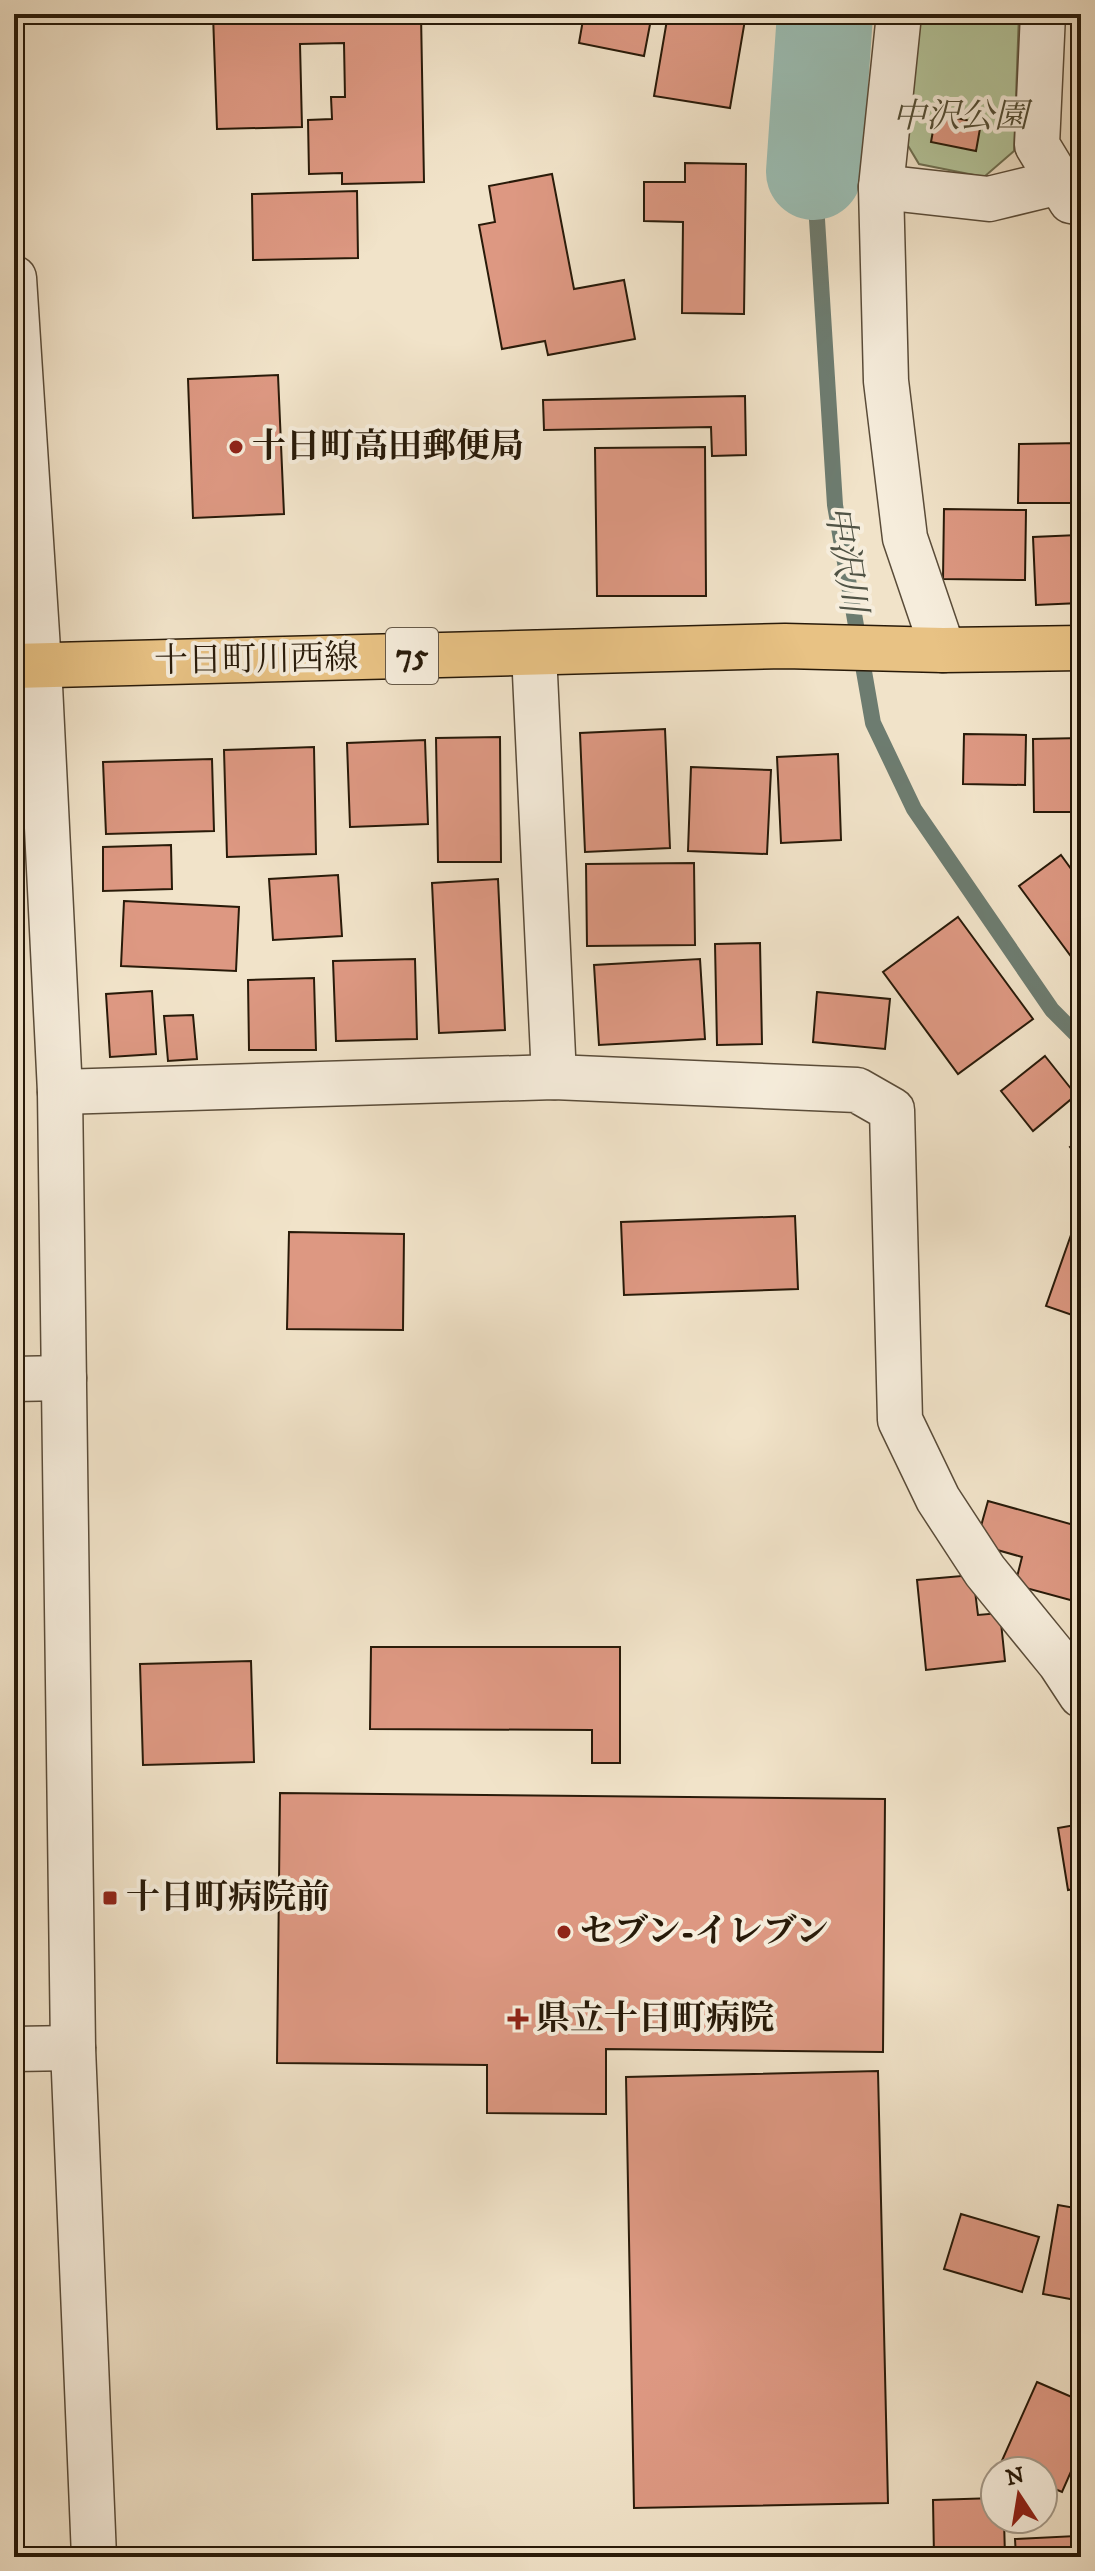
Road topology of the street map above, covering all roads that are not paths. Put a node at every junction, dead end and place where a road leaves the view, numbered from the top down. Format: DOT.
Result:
graph roads {
  1 [pos="899,14"];
  2 [pos="1043,14"];
  3 [pos="881,187"];
  4 [pos="1070,193"];
  5 [pos="14,278"];
  6 [pos="1081,648"];
  7 [pos="931,650"];
  8 [pos="534,653"];
  9 [pos="26,666"];
  10 [pos="554,1077"];
  11 [pos="60,1092"];
  12 [pos="64,1378"];
  13 [pos="14,1379"];
  14 [pos="1081,1695"];
  15 [pos="73,2048"];
  16 [pos="14,2049"];
  17 [pos="94,2557"];
  1 -- 3 [label="street"];
  2 -- 4 [label="street"];
  3 -- 4 [label="street"];
  3 -- 7 [label="street"];
  5 -- 9 [label="street"];
  6 -- 7 [label="main road, 75"];
  7 -- 8 [label="main road, 十日町川西線 / 75"];
  8 -- 9 [label="main road, 十日町川西線 / 75"];
  8 -- 10 [label="street"];
  9 -- 11 [label="street"];
  10 -- 11 [label="street"];
  10 -- 14 [label="street"];
  11 -- 12 [label="street"];
  12 -- 13 [label="street"];
  12 -- 15 [label="street"];
  15 -- 16 [label="street"];
  15 -- 17 [label="street"];
}
